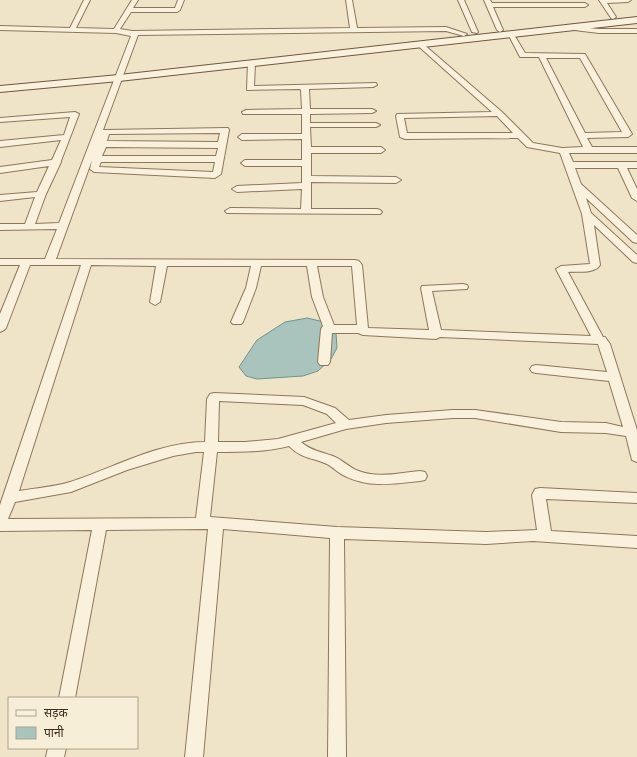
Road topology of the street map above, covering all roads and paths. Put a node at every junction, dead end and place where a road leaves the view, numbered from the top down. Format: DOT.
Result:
graph roads {
  1 [pos="87,0"];
  2 [pos="135,0"];
  3 [pos="181,0"];
  4 [pos="349,0"];
  5 [pos="461,0"];
  6 [pos="603,0"];
  7 [pos="628,0"];
  8 [pos="488,2"];
  9 [pos="569,2"];
  10 [pos="585,5"];
  11 [pos="130,10"];
  12 [pos="637,14"];
  13 [pos="613,17"];
  14 [pos="637,20"];
  15 [pos="0,28"];
  16 [pos="568,28"];
  17 [pos="72,30"];
  18 [pos="354,30"];
  19 [pos="500,30"];
  20 [pos="637,30"];
  21 [pos="116,31"];
  22 [pos="132,32"];
  23 [pos="475,32"];
  24 [pos="464,34"];
  25 [pos="511,34"];
  26 [pos="420,44"];
  27 [pos="541,55"];
  28 [pos="251,64"];
  29 [pos="120,74"];
  30 [pos="0,82"];
  31 [pos="373,85"];
  32 [pos="303,88"];
  33 [pos="0,90"];
  34 [pos="306,111"];
  35 [pos="372,111"];
  36 [pos="246,112"];
  37 [pos="499,114"];
  38 [pos="0,120"];
  39 [pos="376,124"];
  40 [pos="306,126"];
  41 [pos="521,135"];
  42 [pos="307,136"];
  43 [pos="582,136"];
  44 [pos="67,137"];
  45 [pos="242,137"];
  46 [pos="100,140"];
  47 [pos="0,144"];
  48 [pos="223,145"];
  49 [pos="307,150"];
  50 [pos="381,150"];
  51 [pos="564,150"];
  52 [pos="589,150"];
  53 [pos="637,150"];
  54 [pos="96,158"];
  55 [pos="148,159"];
  56 [pos="220,159"];
  57 [pos="57,162"];
  58 [pos="245,163"];
  59 [pos="306,163"];
  60 [pos="568,165"];
  61 [pos="621,165"];
  62 [pos="637,165"];
  63 [pos="0,170"];
  64 [pos="144,172"];
  65 [pos="396,180"];
  66 [pos="305,183"];
  67 [pos="575,184"];
  68 [pos="237,189"];
  69 [pos="41,194"];
  70 [pos="0,198"];
  71 [pos="637,198"];
  72 [pos="230,211"];
  73 [pos="306,211"];
  74 [pos="378,212"];
  75 [pos="587,214"];
  76 [pos="29,226"];
  77 [pos="63,226"];
  78 [pos="0,227"];
  79 [pos="608,233"];
  80 [pos="635,236"];
  81 [pos="637,260"];
  82 [pos="0,262"];
  83 [pos="26,262"];
  84 [pos="49,263"];
  85 [pos="87,263"];
  86 [pos="162,263"];
  87 [pos="257,263"];
  88 [pos="312,264"];
  89 [pos="463,287"];
  90 [pos="5,300"];
  91 [pos="155,302"];
  92 [pos="237,322"];
  93 [pos="0,328"];
  94 [pos="330,328"];
  95 [pos="362,329"];
  96 [pos="436,335"];
  97 [pos="598,339"];
  98 [pos="324,362"];
  99 [pos="536,369"];
  100 [pos="614,377"];
  101 [pos="346,425"];
  102 [pos="634,434"];
  103 [pos="292,441"];
  104 [pos="211,446"];
  105 [pos="637,457"];
  106 [pos="420,476"];
  107 [pos="10,498"];
  108 [pos="637,498"];
  109 [pos="0,523"];
  110 [pos="100,523"];
  111 [pos="209,523"];
  112 [pos="337,533"];
  113 [pos="545,536"];
  114 [pos="637,542"];
  115 [pos="67,697"];
  116 [pos="194,757"];
  117 [pos="337,757"];
  1 -- 17 [label="street"];
  2 -- 11 [label="street"];
  3 -- 11 [label="street"];
  4 -- 18 [label="street"];
  5 -- 23 [label="street"];
  6 -- 7 [label="street"];
  6 -- 13 [label="street"];
  8 -- 9 [label="street"];
  8 -- 19 [label="street"];
  9 -- 10 [label="street"];
  11 -- 21 [label="street"];
  12 -- 13 [label="main road"];
  13 -- 19 [label="main road"];
  14 -- 16 [label="main road"];
  15 -- 17 [label="street"];
  16 -- 20 [label="street"];
  16 -- 25 [label="main road"];
  17 -- 21 [label="street"];
  18 -- 22 [label="street"];
  18 -- 24 [label="street"];
  19 -- 23 [label="main road"];
  21 -- 22 [label="street"];
  22 -- 29 [label="street"];
  23 -- 24 [label="main road"];
  24 -- 29 [label="main road"];
  25 -- 26 [label="main road"];
  25 -- 27 [label="street"];
  26 -- 28 [label="main road"];
  26 -- 37 [label="street"];
  27 -- 43 [label="street"];
  27 -- 43 [label="street"];
  28 -- 29 [label="main road"];
  28 -- 32 [label="street"];
  29 -- 30 [label="main road"];
  29 -- 33 [label="main road"];
  29 -- 46 [label="street"];
  31 -- 32 [label="street"];
  32 -- 34 [label="street"];
  34 -- 35 [label="street"];
  34 -- 36 [label="street"];
  34 -- 40 [label="street"];
  37 -- 41 [label="street"];
  37 -- 41 [label="street"];
  38 -- 44 [label="street"];
  39 -- 40 [label="street"];
  40 -- 42 [label="street"];
  41 -- 51 [label="street"];
  42 -- 45 [label="street"];
  42 -- 49 [label="street"];
  43 -- 52 [label="street"];
  44 -- 47 [label="street"];
  44 -- 57 [label="street"];
  46 -- 48 [label="street"];
  46 -- 48 [label="street"];
  46 -- 54 [label="street"];
  46 -- 77 [label="street"];
  48 -- 56 [label="street"];
  49 -- 50 [label="street"];
  49 -- 59 [label="street"];
  51 -- 52 [label="street"];
  51 -- 60 [label="street"];
  52 -- 53 [label="street"];
  54 -- 55 [label="street"];
  54 -- 64 [label="street"];
  55 -- 56 [label="street"];
  55 -- 64 [label="street"];
  56 -- 64 [label="street"];
  57 -- 63 [label="street"];
  57 -- 69 [label="street"];
  58 -- 59 [label="street"];
  59 -- 66 [label="street"];
  60 -- 61 [label="street"];
  60 -- 67 [label="street"];
  61 -- 62 [label="street"];
  61 -- 71 [label="street"];
  65 -- 66 [label="street"];
  66 -- 68 [label="street"];
  66 -- 73 [label="street"];
  67 -- 75 [label="street"];
  67 -- 80 [label="street"];
  69 -- 70 [label="street"];
  69 -- 76 [label="street"];
  72 -- 73 [label="street"];
  73 -- 74 [label="street"];
  75 -- 79 [label="street"];
  75 -- 97 [label="street"];
  76 -- 77 [label="street"];
  76 -- 78 [label="street"];
  77 -- 84 [label="street"];
  79 -- 80 [label="street"];
  79 -- 81 [label="street"];
  82 -- 83 [label="street"];
  83 -- 84 [label="street"];
  83 -- 90 [label="street"];
  84 -- 85 [label="street"];
  85 -- 86 [label="street"];
  85 -- 107 [label="street"];
  86 -- 87 [label="street"];
  86 -- 91 [label="street"];
  87 -- 88 [label="street"];
  87 -- 92 [label="street"];
  88 -- 94 [label="street"];
  88 -- 95 [label="street"];
  89 -- 96 [label="street"];
  90 -- 93 [label="street"];
  94 -- 95 [label="street"];
  94 -- 98 [label="street"];
  95 -- 96 [label="street"];
  96 -- 97 [label="street"];
  97 -- 100 [label="street"];
  99 -- 100 [label="street"];
  100 -- 102 [label="street"];
  101 -- 102 [label="street"];
  101 -- 103 [label="street"];
  101 -- 104 [label="street"];
  102 -- 105 [label="street"];
  103 -- 104 [label="street"];
  103 -- 106 [label="street"];
  104 -- 107 [label="street"];
  104 -- 111 [label="street"];
  107 -- 109 [label="street"];
  108 -- 113 [label="street"];
  109 -- 110 [label="street"];
  110 -- 111 [label="street"];
  110 -- 115 [label="street"];
  111 -- 112 [label="street"];
  111 -- 116 [label="street"];
  112 -- 113 [label="street"];
  112 -- 117 [label="street"];
  113 -- 114 [label="street"];
}
